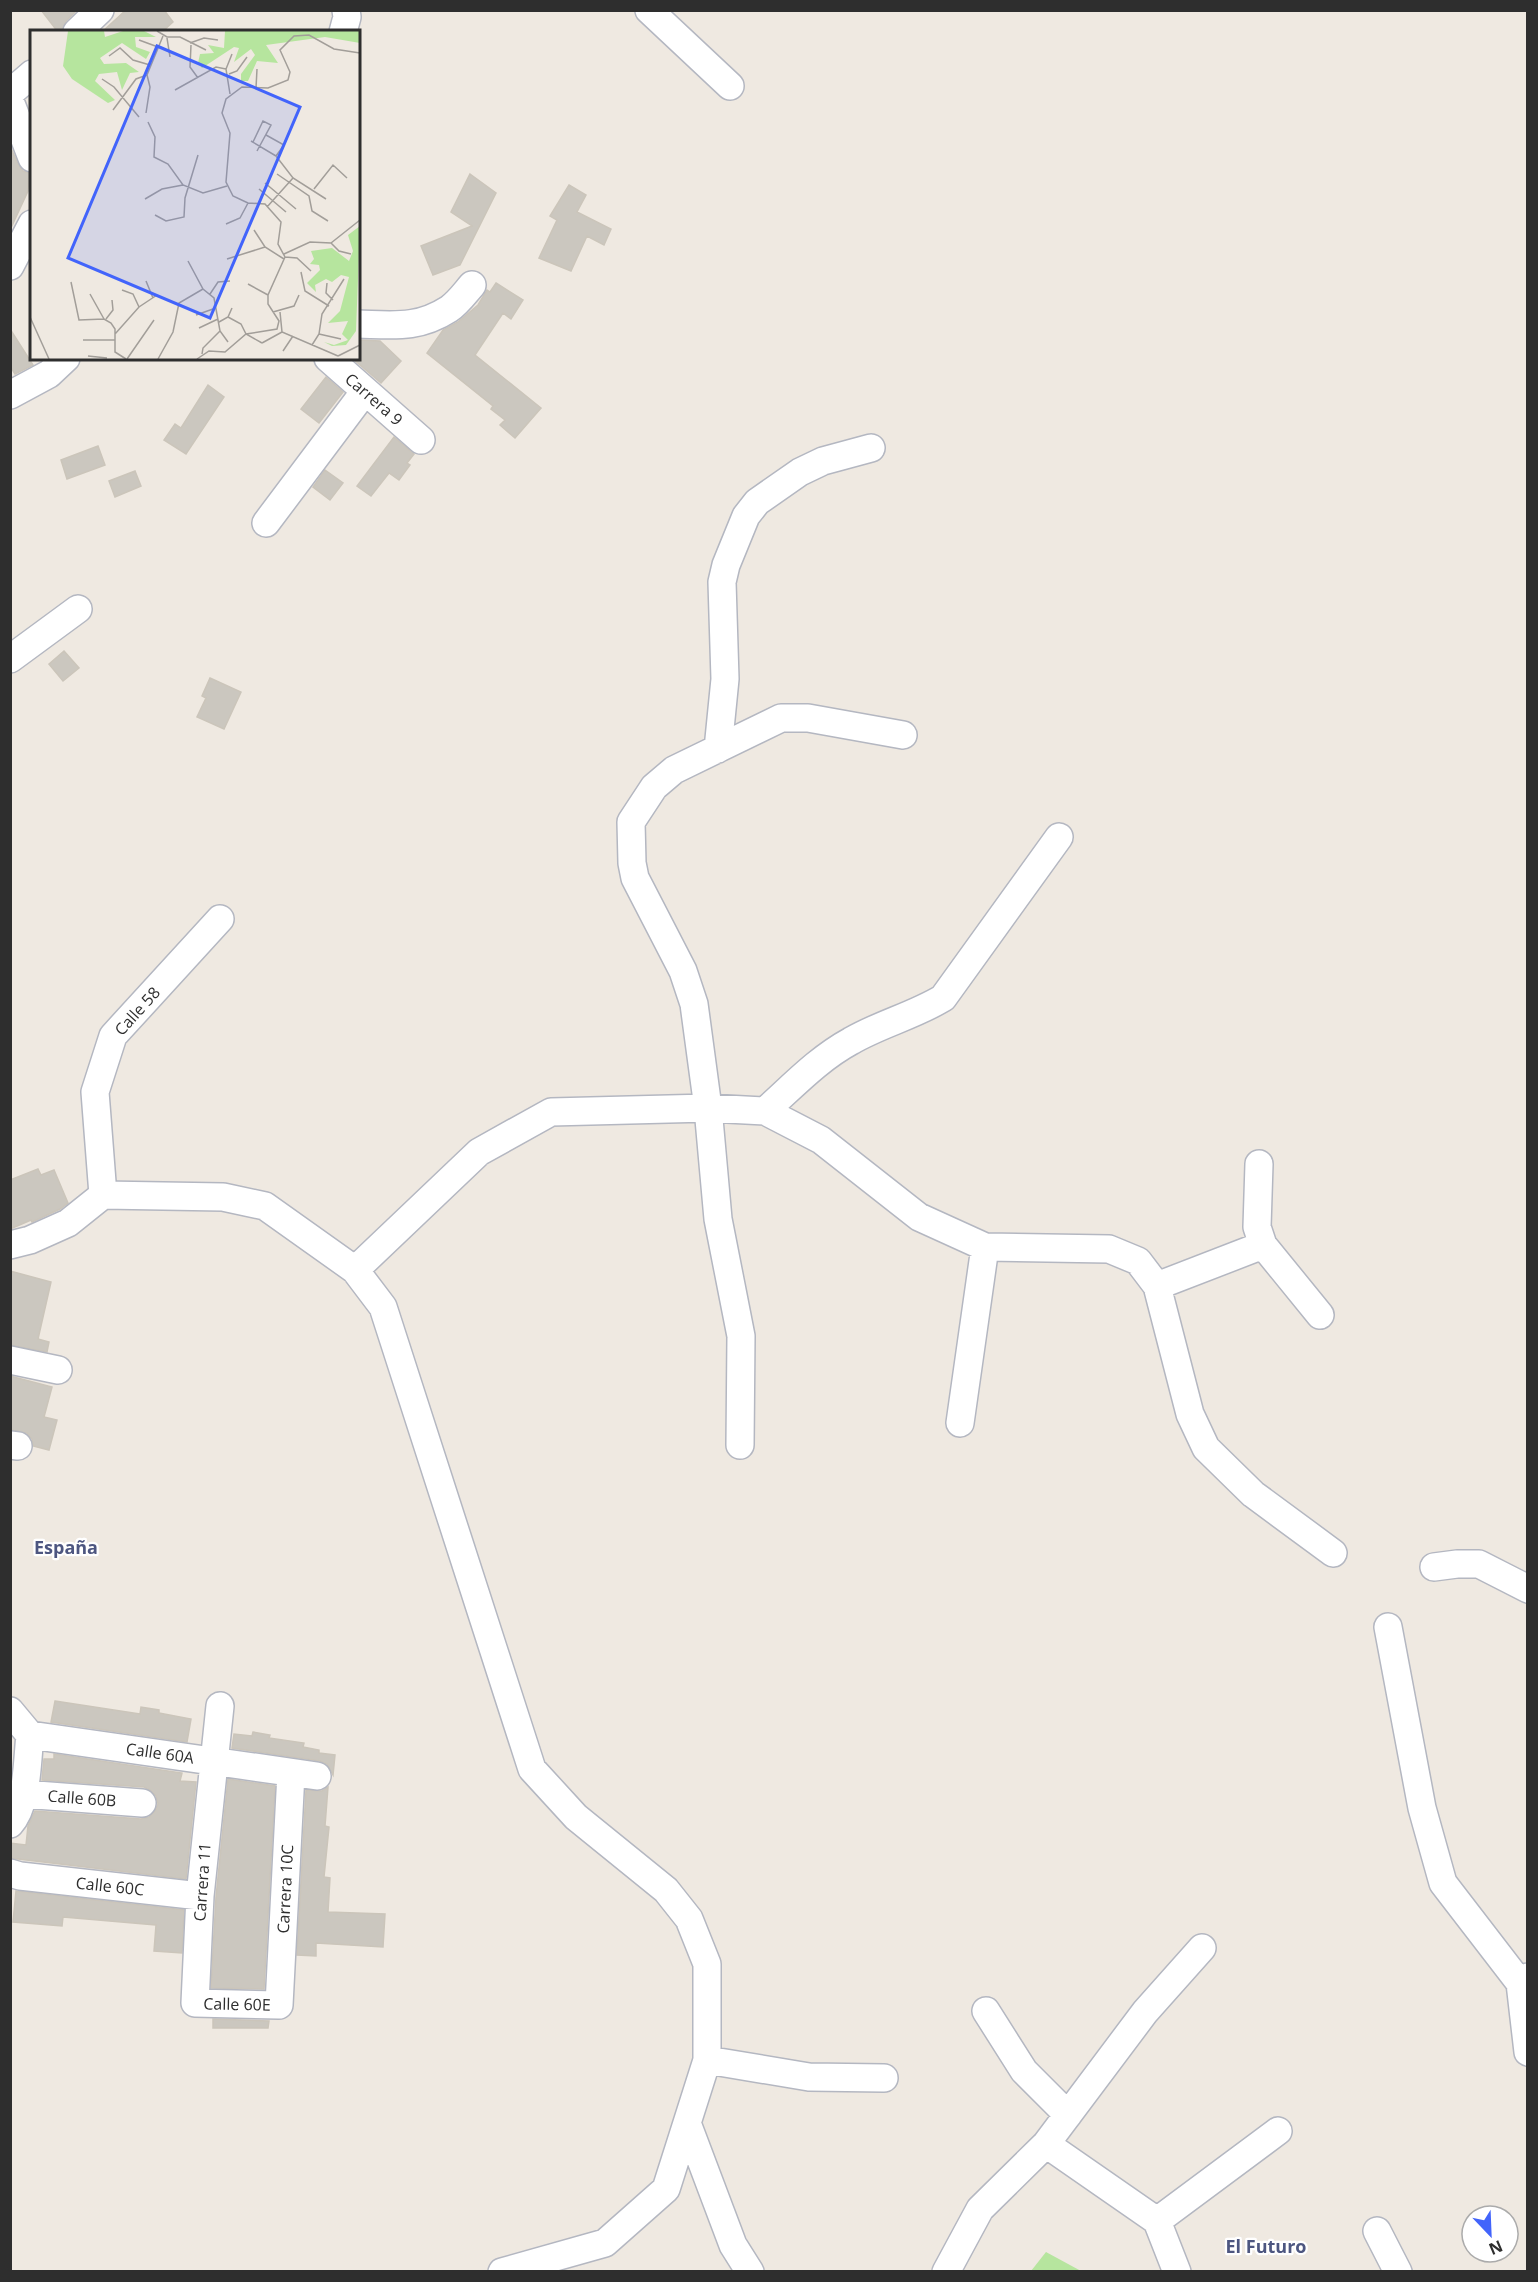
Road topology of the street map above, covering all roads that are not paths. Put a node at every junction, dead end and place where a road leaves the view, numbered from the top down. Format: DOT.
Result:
graph roads {
  1 [pos="100,10"];
  2 [pos="346,10"];
  3 [pos="649,10"];
  4 [pos="79,30"];
  5 [pos="344,30"];
  6 [pos="30,76"];
  7 [pos="730,86"];
  8 [pos="10,93"];
  9 [pos="10,101"];
  10 [pos="30,153"];
  11 [pos="30,228"];
  12 [pos="10,266"];
  13 [pos="472,285"];
  14 [pos="360,324"];
  15 [pos="65,360"];
  16 [pos="330,360"];
  17 [pos="365,391"];
  18 [pos="10,395"];
  19 [pos="421,440"];
  20 [pos="871,448"];
  21 [pos="266,523"];
  22 [pos="78,609"];
  23 [pos="10,659"];
  24 [pos="903,735"];
  25 [pos="718,748"];
  26 [pos="1059,837"];
  27 [pos="220,919"];
  28 [pos="708,1108"];
  29 [pos="765,1112"];
  30 [pos="1259,1164"];
  31 [pos="103,1195"];
  32 [pos="10,1245"];
  33 [pos="1263,1245"];
  34 [pos="985,1246"];
  35 [pos="355,1270"];
  36 [pos="1157,1286"];
  37 [pos="1320,1315"];
  38 [pos="10,1360"];
  39 [pos="58,1370"];
  40 [pos="960,1423"];
  41 [pos="740,1445"];
  42 [pos="1333,1553"];
  43 [pos="1434,1567"];
  44 [pos="1527,1589"];
  45 [pos="1388,1627"];
  46 [pos="220,1706"];
  47 [pos="10,1711"];
  48 [pos="30,1735"];
  49 [pos="213,1761"];
  50 [pos="304,1774"];
  51 [pos="23,1794"];
  52 [pos="141,1803"];
  53 [pos="10,1824"];
  54 [pos="15,1874"];
  55 [pos="200,1896"];
  56 [pos="1202,1948"];
  57 [pos="1524,1980"];
  58 [pos="195,2003"];
  59 [pos="279,2005"];
  60 [pos="986,2011"];
  61 [pos="1527,2052"];
  62 [pos="707,2060"];
  63 [pos="884,2078"];
  64 [pos="1068,2115"];
  65 [pos="687,2123"];
  66 [pos="1278,2131"];
  67 [pos="1046,2144"];
  68 [pos="1157,2221"];
  69 [pos="1377,2231"];
  70 [pos="502,2271"];
  71 [pos="750,2271"];
  72 [pos="946,2271"];
  73 [pos="1177,2271"];
  74 [pos="1398,2271"];
  1 -- 4 [label="street"];
  2 -- 5 [label="street"];
  3 -- 7 [label="street"];
  6 -- 8 [label="street"];
  9 -- 10 [label="street"];
  11 -- 12 [label="street"];
  13 -- 14 [label="street"];
  15 -- 18 [label="street"];
  16 -- 17 [label="street, Carrera 9"];
  17 -- 19 [label="street, Carrera 9"];
  17 -- 21 [label="street"];
  20 -- 25 [label="street"];
  22 -- 23 [label="street"];
  24 -- 25 [label="street"];
  25 -- 28 [label="street"];
  26 -- 29 [label="street"];
  27 -- 31 [label="street, Calle 58"];
  28 -- 29 [label="street"];
  28 -- 35 [label="street"];
  28 -- 41 [label="street"];
  29 -- 34 [label="street"];
  30 -- 33 [label="street"];
  31 -- 32 [label="street"];
  31 -- 35 [label="street"];
  33 -- 36 [label="street"];
  33 -- 37 [label="street"];
  34 -- 36 [label="street"];
  34 -- 40 [label="street"];
  35 -- 62 [label="street"];
  36 -- 42 [label="street"];
  38 -- 39 [label="street"];
  43 -- 44 [label="street"];
  45 -- 57 [label="street"];
  46 -- 49 [label="street, Carrera 11"];
  47 -- 48 [label="street"];
  48 -- 49 [label="street, Calle 60A"];
  48 -- 51 [label="street"];
  49 -- 50 [label="street, Calle 60A"];
  49 -- 55 [label="street, Carrera 11"];
  50 -- 59 [label="street, Carrera 10C"];
  51 -- 52 [label="street, Calle 60B"];
  51 -- 53 [label="street"];
  54 -- 55 [label="street, Calle 60C"];
  55 -- 58 [label="street, Carrera 11"];
  56 -- 64 [label="street"];
  57 -- 61 [label="street"];
  58 -- 59 [label="street, Calle 60E"];
  60 -- 64 [label="street"];
  62 -- 63 [label="street"];
  62 -- 65 [label="street"];
  64 -- 67 [label="street"];
  65 -- 70 [label="street"];
  65 -- 71 [label="street"];
  66 -- 68 [label="street"];
  67 -- 68 [label="street"];
  67 -- 72 [label="street"];
  68 -- 73 [label="street"];
  69 -- 74 [label="street"];
}
